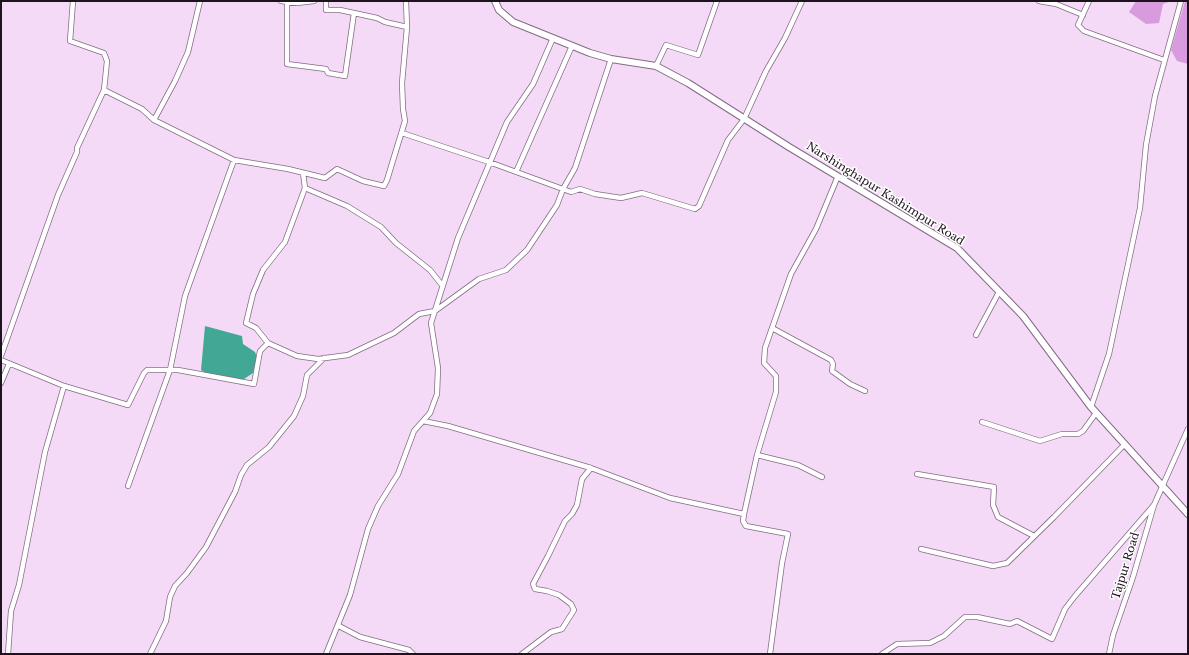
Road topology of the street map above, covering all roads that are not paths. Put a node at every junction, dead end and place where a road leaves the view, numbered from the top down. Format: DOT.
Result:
graph roads {
  1 [pos="73,1"];
  2 [pos="200,1"];
  3 [pos="314,1"];
  4 [pos="326,1"];
  5 [pos="406,1"];
  6 [pos="494,1"];
  7 [pos="717,1"];
  8 [pos="802,1"];
  9 [pos="1039,1"];
  10 [pos="1089,1"];
  11 [pos="1181,1"];
  12 [pos="284,2"];
  13 [pos="297,2"];
  14 [pos="354,13"];
  15 [pos="1083,15"];
  16 [pos="407,27"];
  17 [pos="553,38"];
  18 [pos="572,46"];
  19 [pos="611,59"];
  20 [pos="1164,60"];
  21 [pos="656,66"];
  22 [pos="104,90"];
  23 [pos="744,118"];
  24 [pos="154,120"];
  25 [pos="402,133"];
  26 [pos="234,160"];
  27 [pos="489,162"];
  28 [pos="516,172"];
  29 [pos="303,173"];
  30 [pos="838,176"];
  31 [pos="305,188"];
  32 [pos="563,189"];
  33 [pos="442,285"];
  34 [pos="999,292"];
  35 [pos="435,311"];
  36 [pos="772,328"];
  37 [pos="976,335"];
  38 [pos="268,344"];
  39 [pos="1,356"];
  40 [pos="324,358"];
  41 [pos="1,360"];
  42 [pos="9,364"];
  43 [pos="170,370"];
  44 [pos="1,383"];
  45 [pos="64,386"];
  46 [pos="865,391"];
  47 [pos="1091,407"];
  48 [pos="1096,413"];
  49 [pos="423,421"];
  50 [pos="982,422"];
  51 [pos="1188,429"];
  52 [pos="1124,445"];
  53 [pos="757,455"];
  54 [pos="591,468"];
  55 [pos="917,474"];
  56 [pos="822,477"];
  57 [pos="1163,485"];
  58 [pos="128,486"];
  59 [pos="1154,505"];
  60 [pos="744,514"];
  61 [pos="1188,514"];
  62 [pos="1034,536"];
  63 [pos="921,549"];
  64 [pos="339,626"];
  65 [pos="8,654"];
  66 [pos="150,654"];
  67 [pos="326,654"];
  68 [pos="413,654"];
  69 [pos="522,654"];
  70 [pos="770,654"];
  71 [pos="882,654"];
  72 [pos="1109,654"];
  1 -- 22 [label="street"];
  2 -- 24 [label="street"];
  3 -- 13 [label="street"];
  4 -- 14 [label="street"];
  5 -- 16 [label="street"];
  6 -- 17 [label="street, Narshinghapur Kashimpur Road"];
  7 -- 21 [label="street"];
  8 -- 23 [label="street"];
  9 -- 15 [label="street"];
  10 -- 15 [label="street"];
  11 -- 20 [label="street"];
  12 -- 13 [label="street"];
  12 -- 14 [label="street"];
  14 -- 16 [label="street"];
  15 -- 20 [label="street"];
  16 -- 25 [label="street"];
  17 -- 18 [label="street, Narshinghapur Kashimpur Road"];
  17 -- 27 [label="street"];
  18 -- 19 [label="street, Narshinghapur Kashimpur Road"];
  18 -- 28 [label="street"];
  19 -- 21 [label="street, Narshinghapur Kashimpur Road"];
  19 -- 32 [label="street"];
  20 -- 47 [label="street"];
  21 -- 23 [label="street, Narshinghapur Kashimpur Road"];
  22 -- 24 [label="street"];
  22 -- 39 [label="street"];
  23 -- 30 [label="street, Narshinghapur Kashimpur Road"];
  23 -- 32 [label="street"];
  24 -- 26 [label="street"];
  25 -- 27 [label="street"];
  25 -- 29 [label="street"];
  26 -- 29 [label="street"];
  26 -- 43 [label="street"];
  27 -- 28 [label="street"];
  27 -- 33 [label="street"];
  28 -- 32 [label="street"];
  29 -- 31 [label="street"];
  30 -- 34 [label="street, Narshinghapur Kashimpur Road"];
  30 -- 36 [label="street"];
  31 -- 33 [label="street"];
  31 -- 38 [label="street"];
  32 -- 35 [label="street"];
  33 -- 35 [label="street"];
  34 -- 37 [label="street"];
  34 -- 47 [label="street, Narshinghapur Kashimpur Road"];
  35 -- 40 [label="street"];
  35 -- 49 [label="street"];
  36 -- 46 [label="street"];
  36 -- 53 [label="street"];
  38 -- 40 [label="street"];
  38 -- 43 [label="street"];
  40 -- 66 [label="street"];
  41 -- 42 [label="street"];
  42 -- 44 [label="street"];
  42 -- 45 [label="street"];
  43 -- 45 [label="street"];
  43 -- 58 [label="street"];
  45 -- 65 [label="street"];
  47 -- 48 [label="street, Narshinghapur Kashimpur Road"];
  48 -- 50 [label="street"];
  48 -- 52 [label="street, Narshinghapur Kashimpur Road"];
  49 -- 54 [label="street"];
  49 -- 64 [label="street"];
  51 -- 57 [label="street, Tajpur Road"];
  52 -- 57 [label="street, Narshinghapur Kashimpur Road"];
  52 -- 62 [label="street"];
  53 -- 56 [label="street"];
  53 -- 60 [label="street"];
  54 -- 60 [label="street"];
  54 -- 69 [label="street"];
  55 -- 62 [label="street"];
  57 -- 59 [label="street, Tajpur Road"];
  57 -- 61 [label="street, Narshinghapur Kashimpur Road"];
  59 -- 71 [label="street"];
  59 -- 72 [label="street, Tajpur Road"];
  60 -- 70 [label="street"];
  62 -- 63 [label="street"];
  64 -- 67 [label="street"];
  64 -- 68 [label="street"];
}
